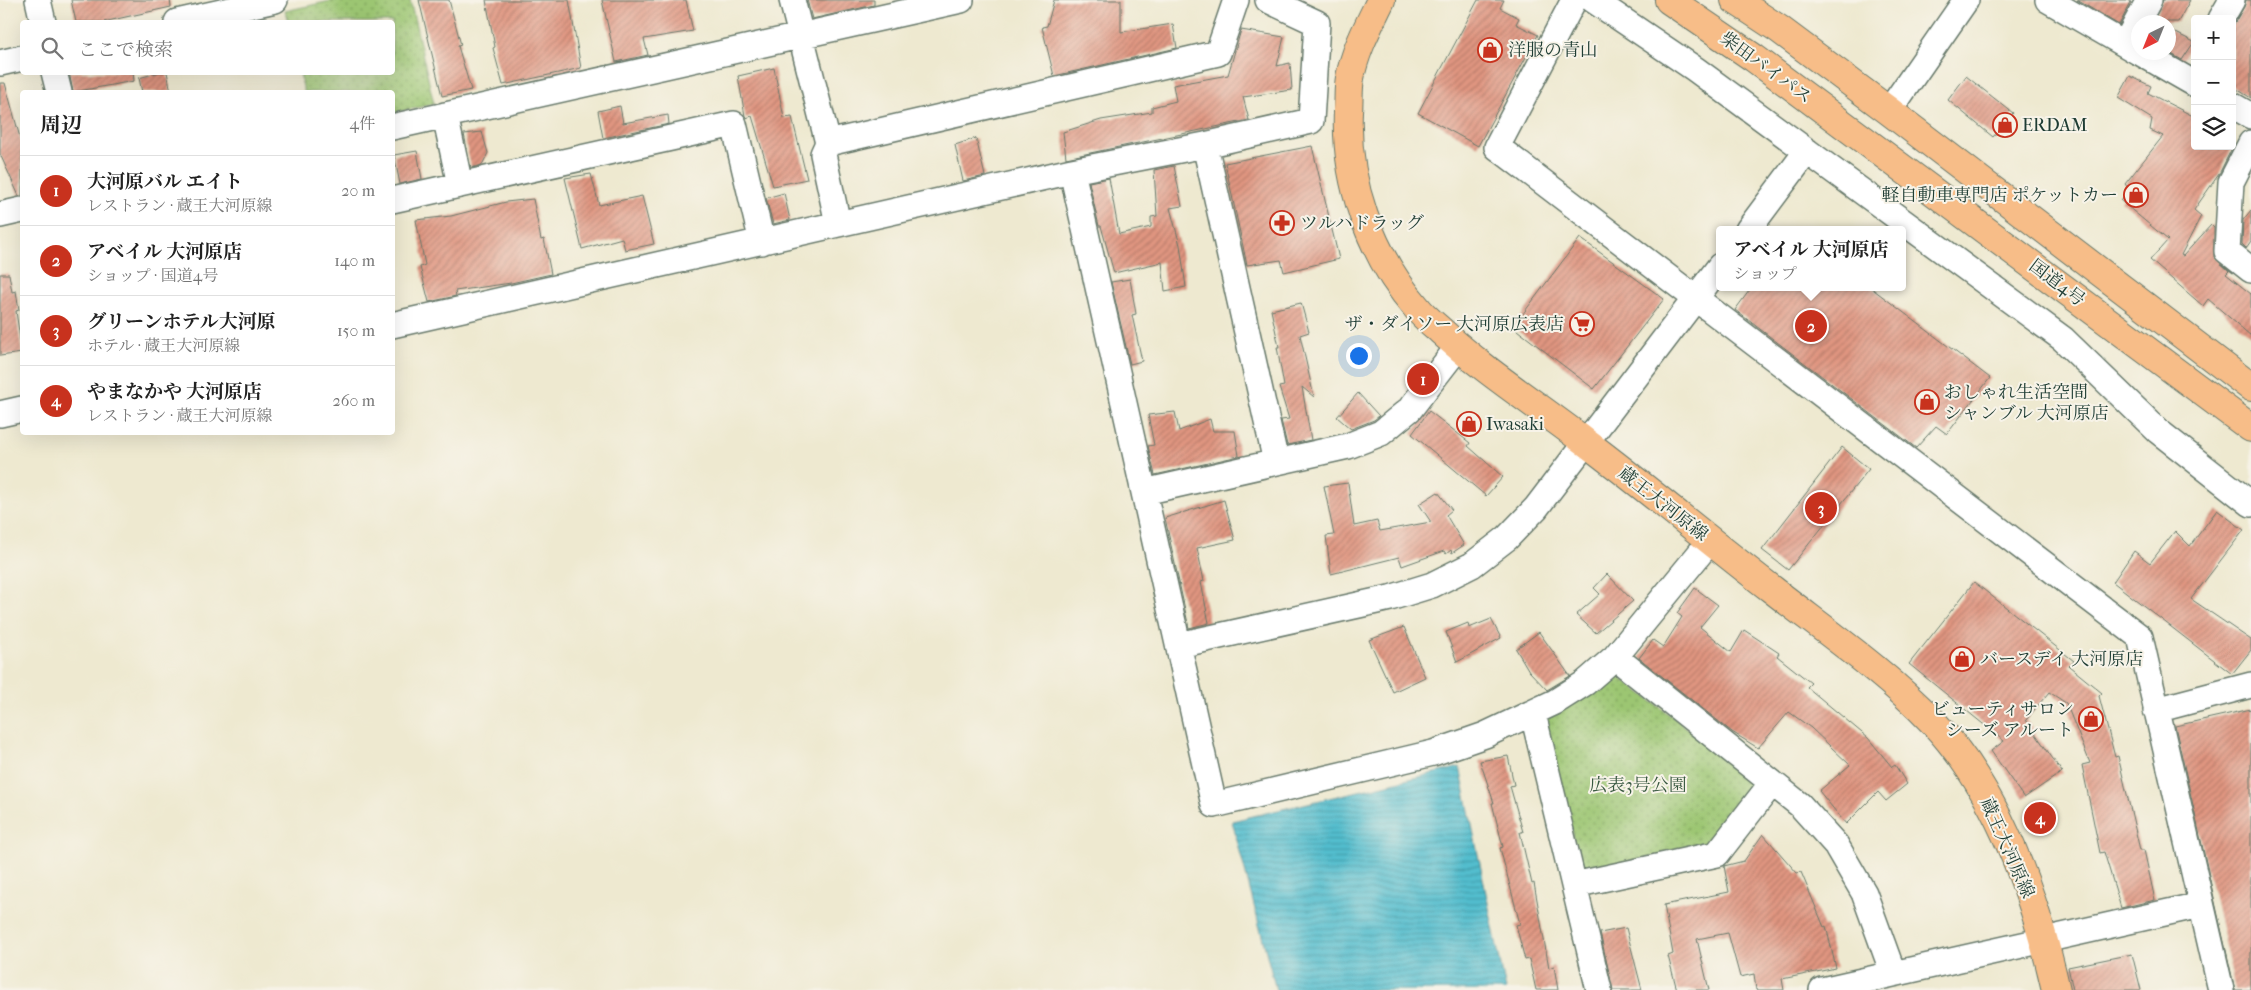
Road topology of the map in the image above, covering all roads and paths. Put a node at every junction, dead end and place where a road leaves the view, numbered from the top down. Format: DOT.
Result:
graph roads {
  1 [pos="38,0"];
  2 [pos="275,0"];
  3 [pos="792,0"];
  4 [pos="961,0"];
  5 [pos="1236,0"];
  6 [pos="1268,0"];
  7 [pos="1381,0"];
  8 [pos="1574,0"];
  9 [pos="1593,0"];
  10 [pos="1669,0"];
  11 [pos="1735,0"];
  12 [pos="1966,0"];
  13 [pos="2149,0"];
  14 [pos="2232,0"];
  15 [pos="2061,3"];
  16 [pos="2144,15"];
  17 [pos="2223,15"];
  18 [pos="43,20"];
  19 [pos="186,20"];
  20 [pos="800,35"];
  21 [pos="2131,48"];
  22 [pos="20,58"];
  23 [pos="2156,60"];
  24 [pos="0,63"];
  25 [pos="55,75"];
  26 [pos="2191,76"];
  27 [pos="58,90"];
  28 [pos="2236,108"];
  29 [pos="1889,111"];
  30 [pos="445,115"];
  31 [pos="2251,116"];
  32 [pos="395,126"];
  33 [pos="1863,139"];
  34 [pos="828,142"];
  35 [pos="2251,143"];
  36 [pos="1205,145"];
  37 [pos="1807,151"];
  38 [pos="1072,171"];
  39 [pos="460,185"];
  40 [pos="395,199"];
  41 [pos="20,210"];
  42 [pos="0,215"];
  43 [pos="838,224"];
  44 [pos="1751,226"];
  45 [pos="762,242"];
  46 [pos="2251,270"];
  47 [pos="1716,271"];
  48 [pos="1695,298"];
  49 [pos="395,324"];
  50 [pos="1458,347"];
  51 [pos="2251,387"];
  52 [pos="20,409"];
  53 [pos="0,414"];
  54 [pos="2251,428"];
  55 [pos="1585,442"];
  56 [pos="1276,462"];
  57 [pos="1144,492"];
  58 [pos="2251,504"];
  59 [pos="1710,541"];
  60 [pos="1179,645"];
  61 [pos="1615,657"];
  62 [pos="2251,684"];
  63 [pos="2156,710"];
  64 [pos="1533,714"];
  65 [pos="1772,783"];
  66 [pos="1574,885"];
  67 [pos="2200,905"];
  68 [pos="2045,940"];
  69 [pos="1893,973"];
  70 [pos="1599,990"];
  71 [pos="1822,990"];
  72 [pos="2056,990"];
  73 [pos="2221,990"];
  1 -- 18 [label="street"];
  2 -- 19 [label="street"];
  3 -- 20 [label="street"];
  4 -- 20 [label="street"];
  5 -- 34 [label="street"];
  6 -- 36 [label="street"];
  7 -- 50 [label="main road, 蔵王大河原線"];
  8 -- 48 [label="street"];
  9 -- 37 [label="street"];
  10 -- 33 [label="main road, 柴田バイパス"];
  11 -- 29 [label="main road"];
  12 -- 29 [label="street"];
  13 -- 16 [label="street"];
  14 -- 17 [label="street"];
  15 -- 21 [label="street"];
  20 -- 30 [label="street"];
  20 -- 34 [label="street"];
  22 -- 24 [label="street"];
  23 -- 26 [label="street"];
  25 -- 27 [label="street"];
  28 -- 31 [label="street"];
  29 -- 51 [label="main road, 国道4号"];
  30 -- 32 [label="street"];
  30 -- 39 [label="street"];
  33 -- 54 [label="main road, 国道4号"];
  34 -- 43 [label="street"];
  35 -- 46 [label="street"];
  36 -- 38 [label="street"];
  36 -- 56 [label="street"];
  37 -- 44 [label="street"];
  37 -- 58 [label="street"];
  38 -- 43 [label="street"];
  38 -- 57 [label="street"];
  39 -- 40 [label="street"];
  39 -- 45 [label="street"];
  41 -- 42 [label="street"];
  43 -- 45 [label="street"];
  45 -- 49 [label="street"];
  47 -- 48 [label="street"];
  48 -- 55 [label="street"];
  48 -- 63 [label="street"];
  50 -- 55 [label="main road, 蔵王大河原線"];
  50 -- 56 [label="street"];
  52 -- 53 [label="street"];
  55 -- 59 [label="main road, 蔵王大河原線"];
  55 -- 60 [label="street"];
  56 -- 57 [label="street"];
  57 -- 60 [label="street"];
  59 -- 61 [label="street"];
  59 -- 68 [label="main road, 蔵王大河原線"];
  60 -- 64 [label="street"];
  61 -- 64 [label="street"];
  61 -- 65 [label="street"];
  62 -- 63 [label="street"];
  63 -- 67 [label="street"];
  64 -- 66 [label="street"];
  65 -- 66 [label="street"];
  65 -- 69 [label="street"];
  66 -- 70 [label="street"];
  67 -- 68 [label="street"];
  67 -- 73 [label="street"];
  68 -- 69 [label="street"];
  68 -- 72 [label="main road, 蔵王大河原線"];
  69 -- 71 [label="street"];
}
